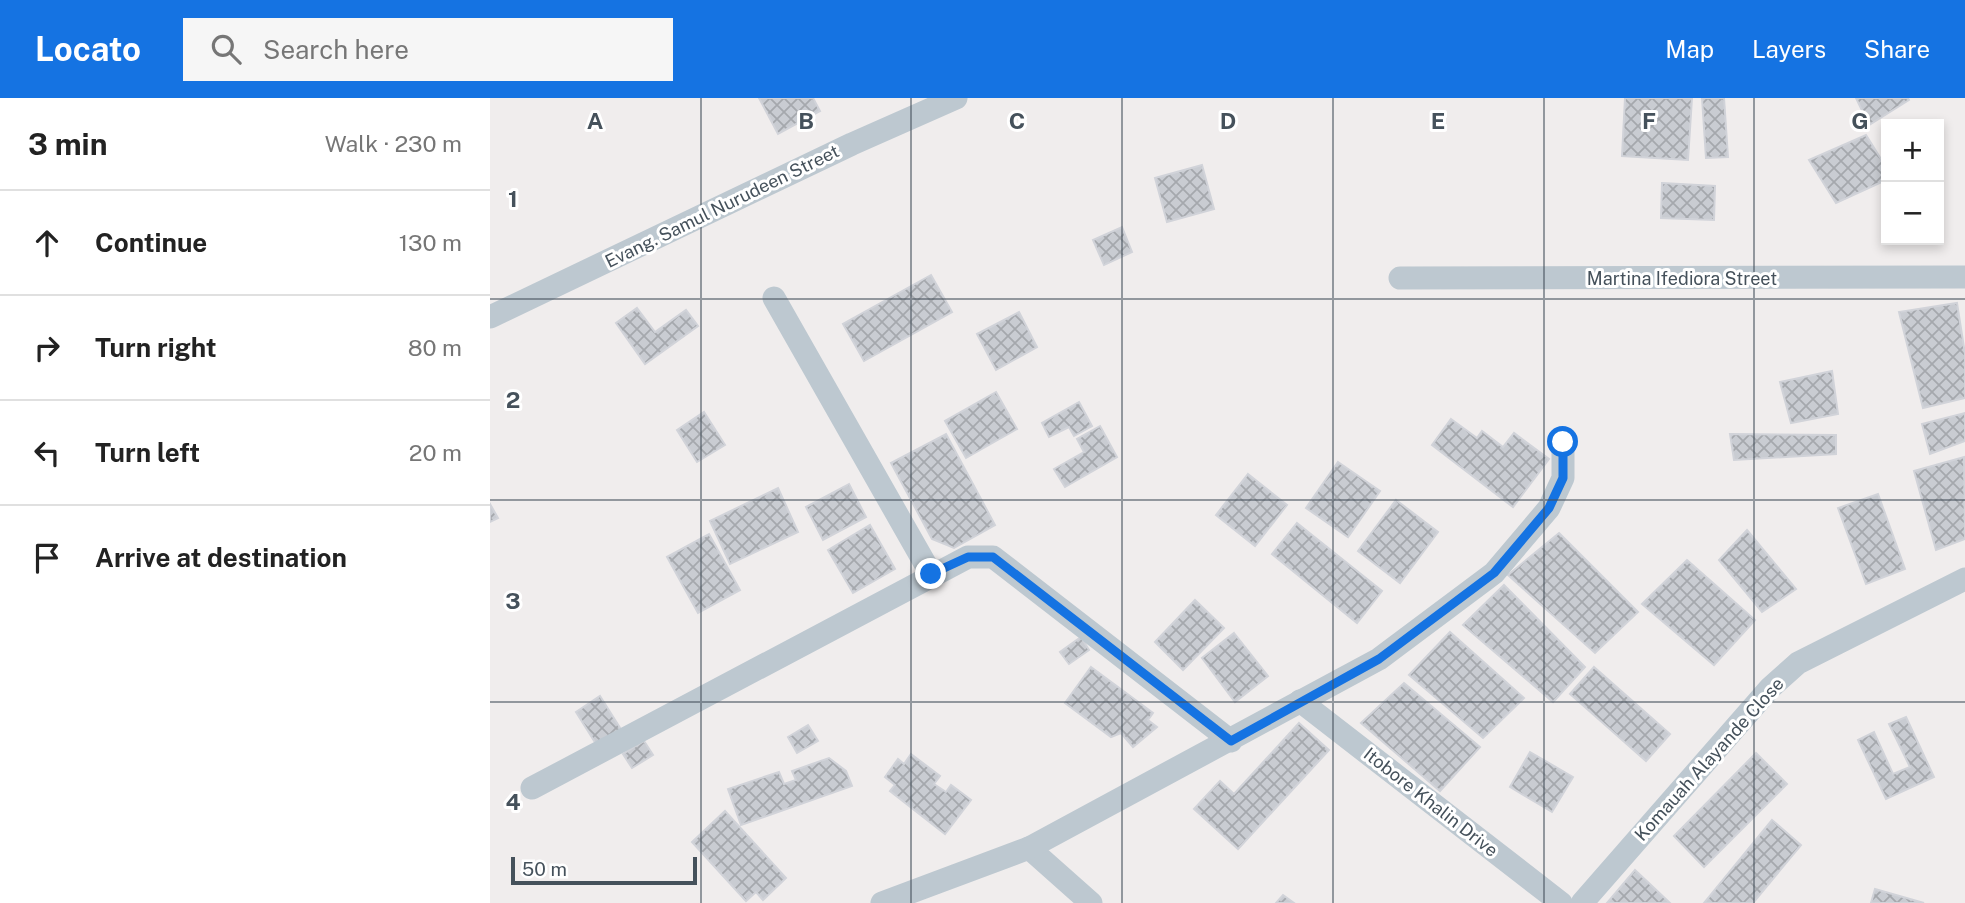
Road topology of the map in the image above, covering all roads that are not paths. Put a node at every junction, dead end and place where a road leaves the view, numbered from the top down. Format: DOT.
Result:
graph roads {
  1 [pos="957,98"];
  2 [pos="1965,277"];
  3 [pos="1400,278"];
  4 [pos="774,298"];
  5 [pos="490,317"];
  6 [pos="1563,442"];
  7 [pos="931,574"];
  8 [pos="1965,579"];
  9 [pos="1300,701"];
  10 [pos="1231,741"];
  11 [pos="533,788"];
  12 [pos="1030,848"];
  13 [pos="882,903"];
  14 [pos="1091,903"];
  15 [pos="1561,903"];
  16 [pos="1582,903"];
  1 -- 5 [label="street, Evang. Samul Nurudeen Street"];
  2 -- 3 [label="street, Martina Ifediora Street"];
  4 -- 7 [label="street"];
  6 -- 9 [label="street"];
  7 -- 10 [label="street"];
  7 -- 11 [label="street"];
  8 -- 16 [label="street, Komauah Alayande Close"];
  9 -- 10 [label="street"];
  9 -- 15 [label="street, Itobore Khalin Drive"];
  10 -- 12 [label="street"];
  12 -- 13 [label="street"];
  12 -- 14 [label="street"];
}
